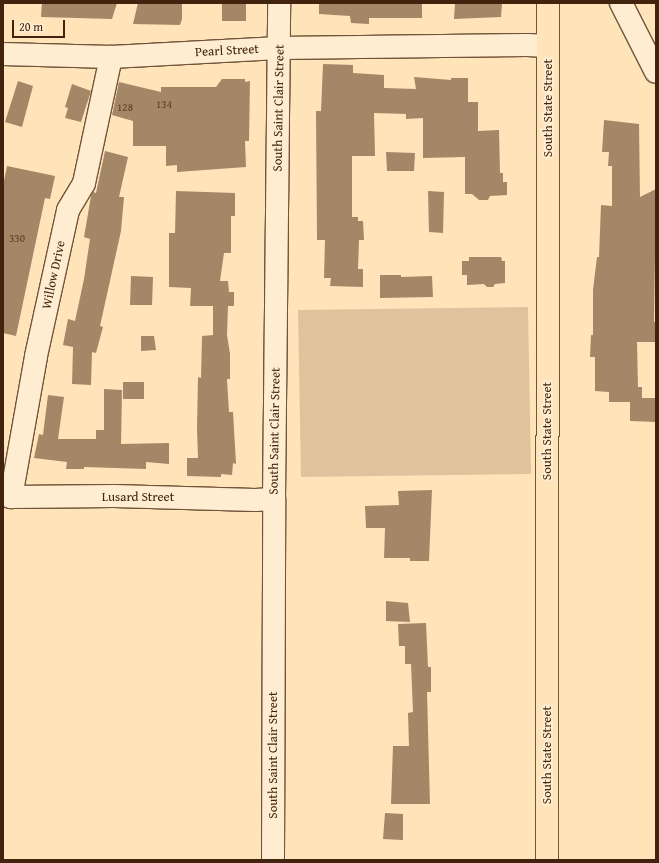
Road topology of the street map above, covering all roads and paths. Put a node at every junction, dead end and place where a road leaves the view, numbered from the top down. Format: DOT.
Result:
graph roads {
  1 [pos="280,3"];
  2 [pos="548,3"];
  3 [pos="621,3"];
  4 [pos="548,46"];
  5 [pos="279,48"];
  6 [pos="3,54"];
  7 [pos="111,57"];
  8 [pos="656,72"];
  9 [pos="7,496"];
  10 [pos="274,499"];
  11 [pos="273,860"];
  12 [pos="547,860"];
  1 -- 5 [label="street, South Saint Clair Street"];
  2 -- 4 [label="main road, South State Street"];
  3 -- 8 [label="street"];
  4 -- 5 [label="street, Pearl Street"];
  4 -- 12 [label="main road, South State Street"];
  5 -- 7 [label="street, Pearl Street"];
  5 -- 10 [label="street, South Saint Clair Street"];
  6 -- 7 [label="street, Pearl Street"];
  7 -- 9 [label="street, Willow Drive"];
  9 -- 10 [label="street, Lusard Street"];
  10 -- 11 [label="street, South Saint Clair Street"];
}
